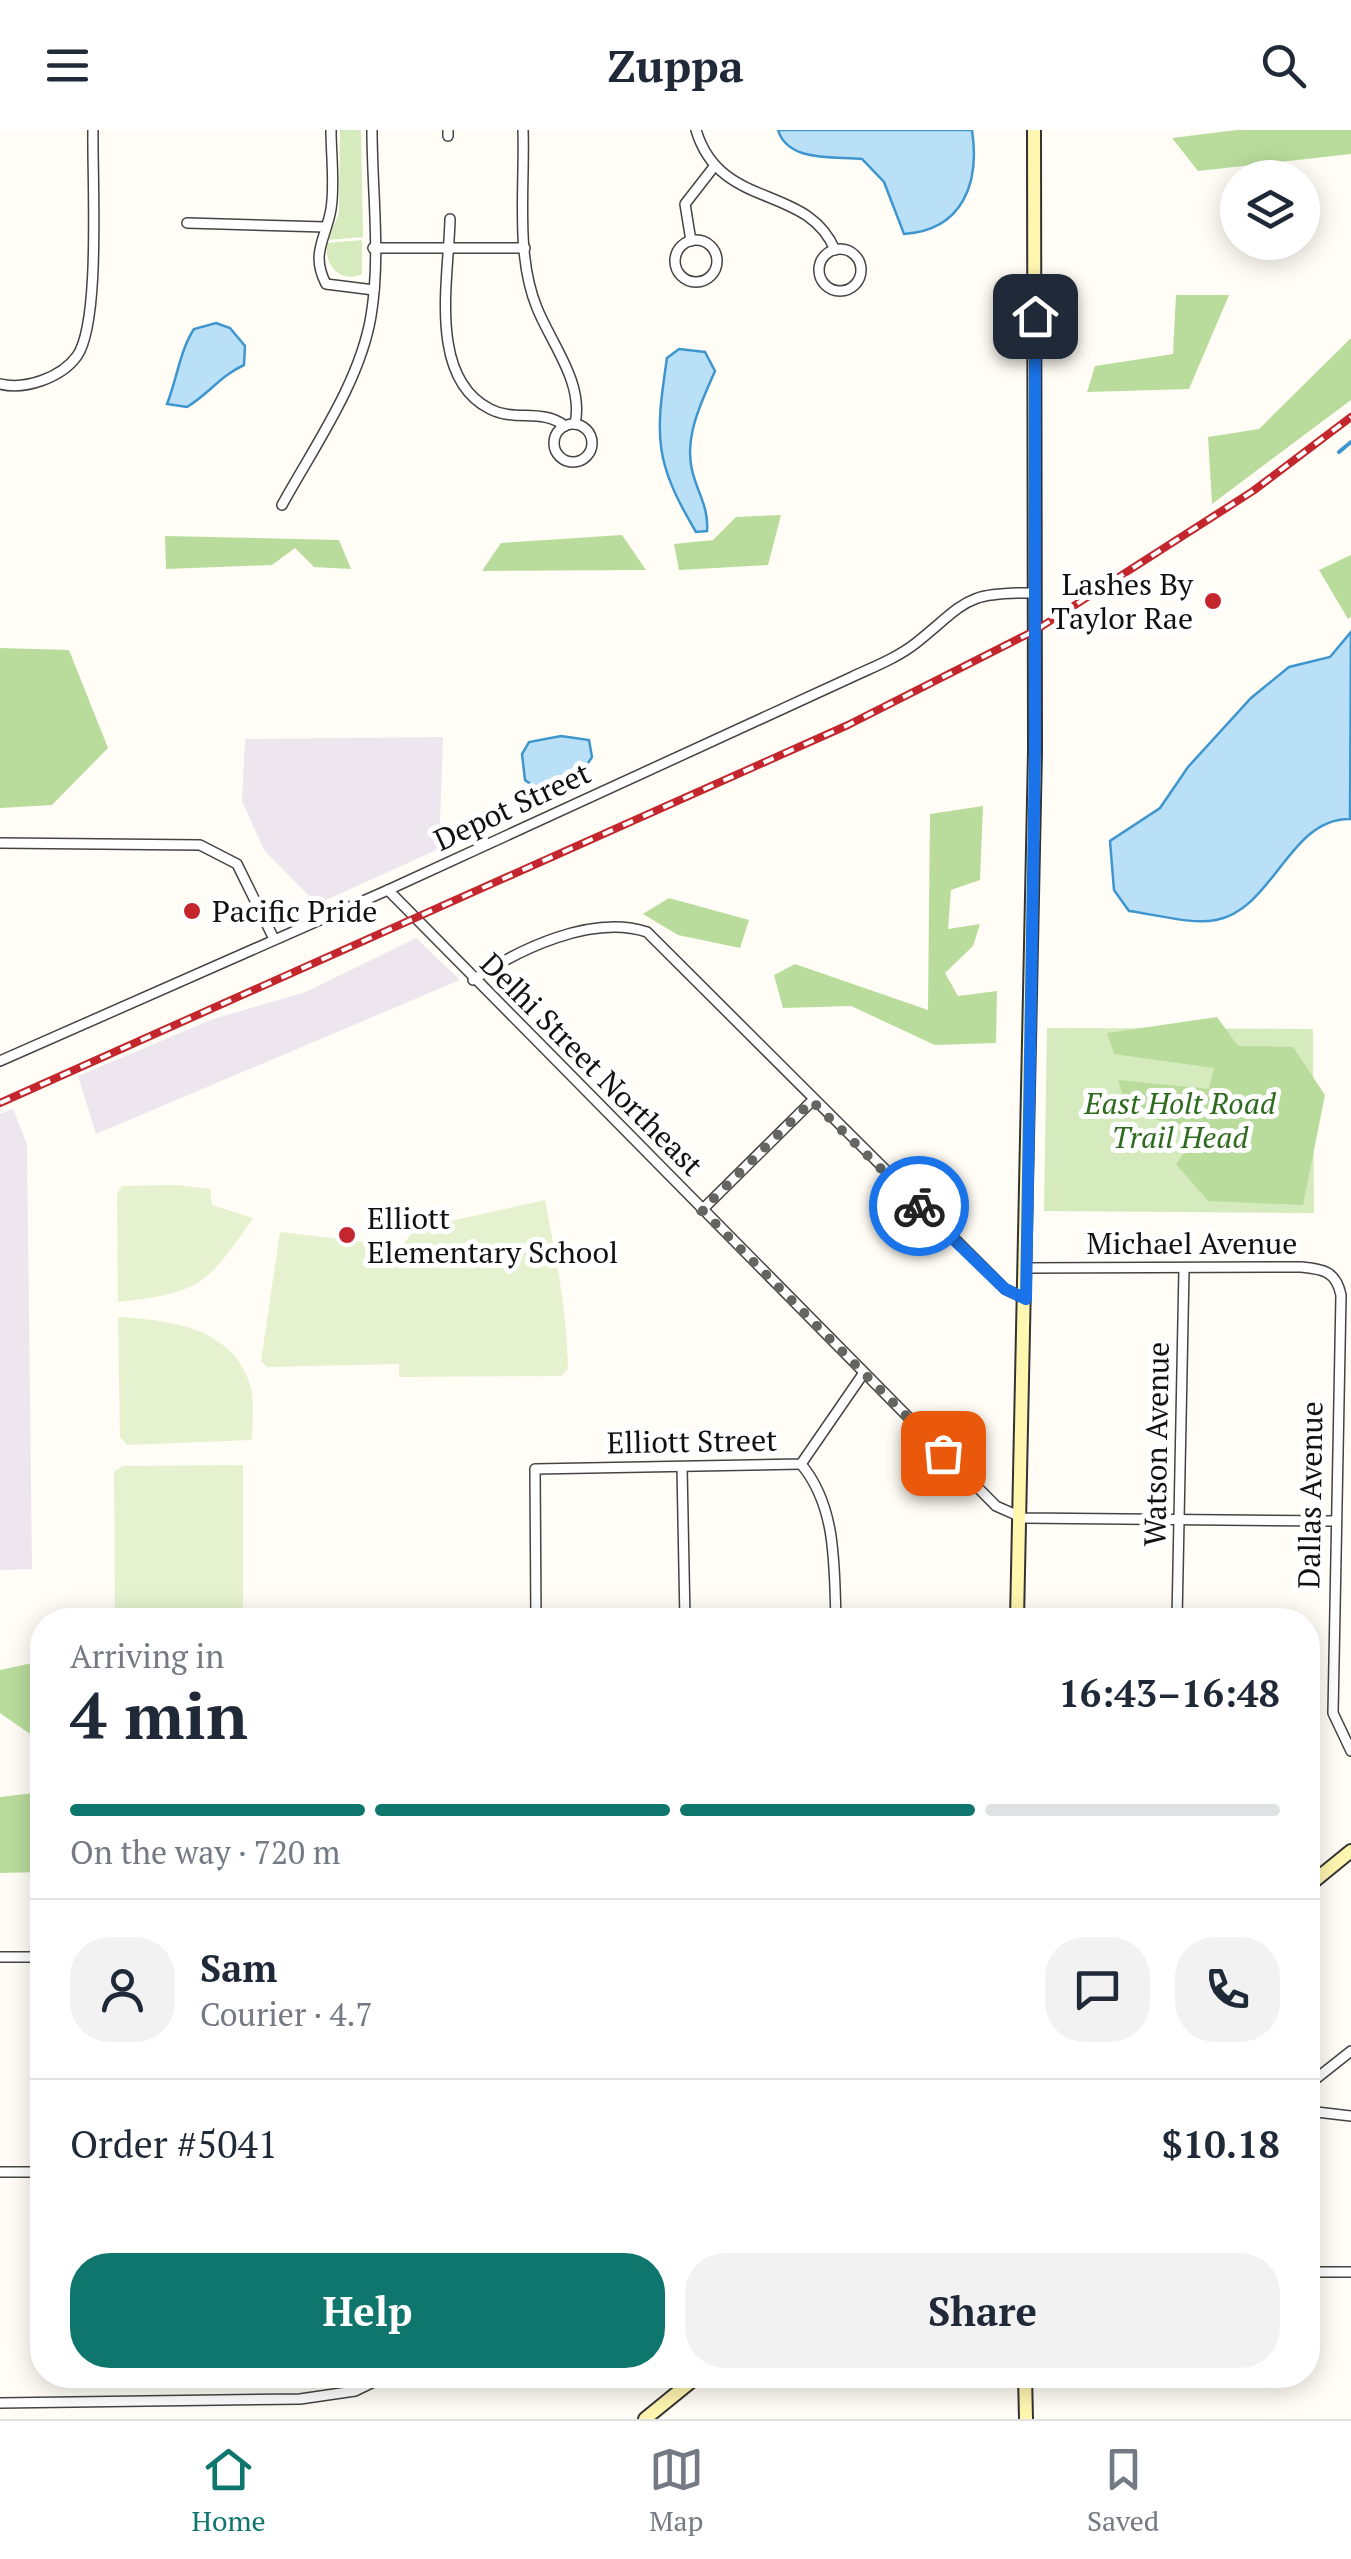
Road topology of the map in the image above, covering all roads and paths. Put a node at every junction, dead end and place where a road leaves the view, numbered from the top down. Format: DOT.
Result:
graph roads {
  1 [pos="93,130"];
  2 [pos="331,130"];
  3 [pos="372,130"];
  4 [pos="523,130"];
  5 [pos="696,130"];
  6 [pos="1034,130"];
  7 [pos="713,168"];
  8 [pos="450,219"];
  9 [pos="188,223"];
  10 [pos="325,226"];
  11 [pos="691,241"];
  12 [pos="374,248"];
  13 [pos="449,248"];
  14 [pos="525,248"];
  15 [pos="834,250"];
  16 [pos="374,290"];
  17 [pos="0,384"];
  18 [pos="282,505"];
  19 [pos="1036,593"];
  20 [pos="0,844"];
  21 [pos="388,890"];
  22 [pos="274,939"];
  23 [pos="474,980"];
  24 [pos="0,1061"];
  25 [pos="812,1101"];
  26 [pos="702,1210"];
  27 [pos="1026,1268"];
  28 [pos="1184,1270"];
  29 [pos="1346,1295"];
  30 [pos="1026,1299"];
  31 [pos="863,1374"];
  32 [pos="801,1464"];
  33 [pos="682,1467"];
  34 [pos="1023,1518"];
  35 [pos="1179,1520"];
  36 [pos="1333,1520"];
  37 [pos="536,1608"];
  38 [pos="685,1608"];
  39 [pos="835,1608"];
  40 [pos="1018,1608"];
  41 [pos="1177,1608"];
  42 [pos="1351,1751"];
  43 [pos="1351,1851"];
  44 [pos="1320,1876"];
  45 [pos="0,1957"];
  46 [pos="30,1957"];
  47 [pos="1351,2050"];
  48 [pos="1320,2075"];
  49 [pos="1320,2113"];
  50 [pos="1351,2116"];
  51 [pos="0,2172"];
  52 [pos="30,2172"];
  53 [pos="1320,2272"];
  54 [pos="1351,2272"];
  55 [pos="361,2388"];
  56 [pos="683,2388"];
  57 [pos="1025,2388"];
  58 [pos="0,2403"];
  59 [pos="644,2419"];
  60 [pos="1026,2419"];
  1 -- 17 [label="street"];
  2 -- 10 [label="street"];
  3 -- 12 [label="street"];
  4 -- 14 [label="street"];
  5 -- 7 [label="street"];
  6 -- 19 [label="main road"];
  7 -- 11 [label="street"];
  7 -- 15 [label="street"];
  8 -- 13 [label="street"];
  9 -- 10 [label="street"];
  10 -- 16 [label="street"];
  11 -- 11 [label="street"];
  12 -- 13 [label="street"];
  12 -- 16 [label="street"];
  13 -- 14 [label="street"];
  13 -- 14 [label="street"];
  15 -- 15 [label="street"];
  16 -- 18 [label="street"];
  19 -- 21 [label="street, Depot Street"];
  19 -- 27 [label="main road"];
  20 -- 22 [label="street"];
  21 -- 22 [label="street, Depot Street"];
  21 -- 23 [label="street, Delhi Street Northeast"];
  22 -- 24 [label="street, Depot Street"];
  23 -- 25 [label="street"];
  23 -- 26 [label="street, Delhi Street Northeast"];
  25 -- 26 [label="street"];
  25 -- 30 [label="street"];
  26 -- 31 [label="street, Delhi Street Northeast"];
  27 -- 28 [label="street, Michael Avenue"];
  27 -- 30 [label="main road"];
  28 -- 29 [label="street, Michael Avenue"];
  28 -- 35 [label="street, Watson Avenue"];
  29 -- 36 [label="street, Dallas Avenue"];
  30 -- 34 [label="main road"];
  31 -- 32 [label="street, Elliott Street"];
  31 -- 34 [label="street, Delhi Street Northeast"];
  32 -- 33 [label="street, Elliott Street"];
  32 -- 39 [label="street"];
  33 -- 37 [label="street, Elliott Street"];
  33 -- 38 [label="street"];
  34 -- 35 [label="street"];
  34 -- 40 [label="main road"];
  35 -- 36 [label="street"];
  35 -- 41 [label="street, Watson Avenue"];
  36 -- 42 [label="street, Dallas Avenue"];
  43 -- 44 [label="main road"];
  45 -- 46 [label="street"];
  47 -- 48 [label="street"];
  49 -- 50 [label="street"];
  51 -- 52 [label="street"];
  53 -- 54 [label="street"];
  55 -- 58 [label="street"];
  56 -- 59 [label="main road"];
  57 -- 60 [label="main road"];
}
